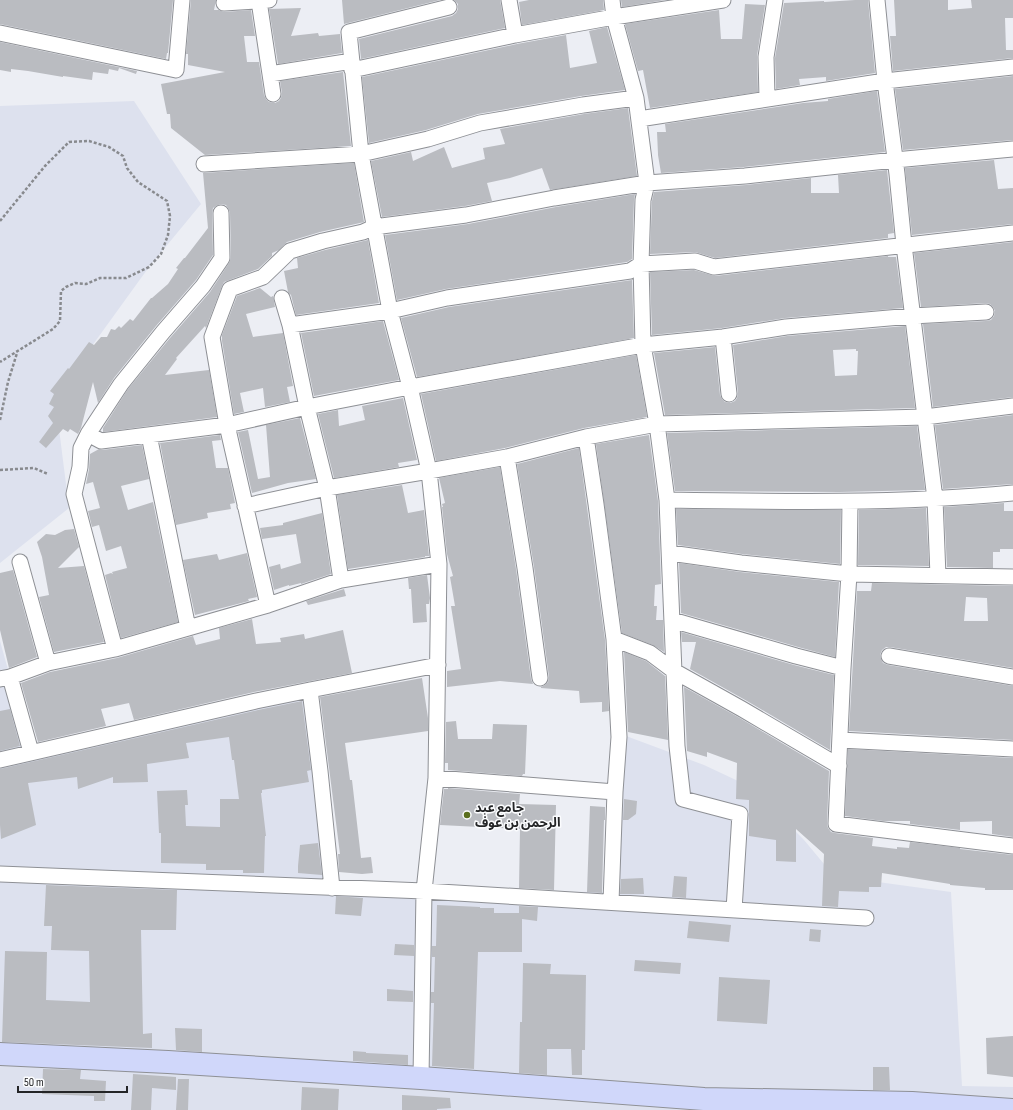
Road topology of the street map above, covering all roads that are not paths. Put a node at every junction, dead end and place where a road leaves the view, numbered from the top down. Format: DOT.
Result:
graph roads {
  1 [pos="182,0"];
  2 [pos="509,0"];
  3 [pos="612,0"];
  4 [pos="723,0"];
  5 [pos="775,0"];
  6 [pos="877,0"];
  7 [pos="265,1"];
  8 [pos="224,3"];
  9 [pos="449,6"];
  10 [pos="614,17"];
  11 [pos="0,33"];
  12 [pos="515,35"];
  13 [pos="352,66"];
  14 [pos="1013,67"];
  15 [pos="270,74"];
  16 [pos="885,81"];
  17 [pos="273,94"];
  18 [pos="636,98"];
  19 [pos="767,98"];
  20 [pos="639,119"];
  21 [pos="1013,149"];
  22 [pos="361,154"];
  23 [pos="895,160"];
  24 [pos="204,164"];
  25 [pos="647,183"];
  26 [pos="221,213"];
  27 [pos="374,227"];
  28 [pos="1013,233"];
  29 [pos="904,245"];
  30 [pos="641,264"];
  31 [pos="282,298"];
  32 [pos="390,311"];
  33 [pos="986,312"];
  34 [pos="912,316"];
  35 [pos="290,325"];
  36 [pos="724,337"];
  37 [pos="643,345"];
  38 [pos="410,387"];
  39 [pos="729,394"];
  40 [pos="1013,406"];
  41 [pos="307,407"];
  42 [pos="925,417"];
  43 [pos="656,424"];
  44 [pos="227,425"];
  45 [pos="88,434"];
  46 [pos="149,435"];
  47 [pos="586,437"];
  48 [pos="507,457"];
  49 [pos="430,471"];
  50 [pos="327,488"];
  51 [pos="1013,493"];
  52 [pos="935,499"];
  53 [pos="668,500"];
  54 [pos="850,502"];
  55 [pos="245,506"];
  56 [pos="670,553"];
  57 [pos="20,562"];
  58 [pos="439,564"];
  59 [pos="849,574"];
  60 [pos="938,576"];
  61 [pos="1013,578"];
  62 [pos="341,580"];
  63 [pos="268,605"];
  64 [pos="672,620"];
  65 [pos="188,628"];
  66 [pos="614,639"];
  67 [pos="115,649"];
  68 [pos="889,656"];
  69 [pos="48,663"];
  70 [pos="438,666"];
  71 [pos="844,668"];
  72 [pos="674,671"];
  73 [pos="1013,677"];
  74 [pos="5,678"];
  75 [pos="540,678"];
  76 [pos="310,690"];
  77 [pos="840,740"];
  78 [pos="1013,749"];
  79 [pos="31,752"];
  80 [pos="0,760"];
  81 [pos="839,766"];
  82 [pos="436,778"];
  83 [pos="615,792"];
  84 [pos="1013,846"];
  85 [pos="0,874"];
  86 [pos="332,888"];
  87 [pos="424,891"];
  88 [pos="612,902"];
  89 [pos="734,910"];
  90 [pos="866,918"];
  91 [pos="0,1054"];
  92 [pos="421,1078"];
  93 [pos="1012,1110"];
  1 -- 11 [label="street"];
  2 -- 12 [label="street"];
  3 -- 10 [label="street"];
  4 -- 10 [label="street"];
  5 -- 19 [label="street"];
  6 -- 16 [label="street"];
  7 -- 8 [label="street"];
  7 -- 15 [label="street"];
  9 -- 13 [label="street"];
  10 -- 12 [label="street"];
  10 -- 18 [label="street"];
  12 -- 13 [label="street"];
  13 -- 15 [label="street"];
  13 -- 22 [label="street"];
  14 -- 16 [label="street"];
  15 -- 17 [label="street"];
  16 -- 19 [label="street"];
  16 -- 23 [label="street"];
  18 -- 20 [label="street"];
  18 -- 22 [label="street"];
  19 -- 20 [label="street"];
  20 -- 25 [label="street"];
  21 -- 23 [label="street"];
  22 -- 24 [label="street"];
  22 -- 27 [label="street"];
  23 -- 25 [label="street"];
  23 -- 29 [label="street"];
  25 -- 27 [label="street"];
  25 -- 30 [label="street"];
  26 -- 45 [label="street"];
  27 -- 32 [label="street"];
  27 -- 44 [label="street"];
  28 -- 29 [label="street"];
  29 -- 30 [label="street"];
  29 -- 34 [label="street"];
  30 -- 32 [label="street"];
  30 -- 37 [label="street"];
  31 -- 35 [label="street"];
  32 -- 35 [label="street"];
  32 -- 38 [label="street"];
  33 -- 34 [label="street"];
  34 -- 36 [label="street"];
  34 -- 42 [label="street"];
  35 -- 41 [label="street"];
  36 -- 37 [label="street"];
  36 -- 39 [label="street"];
  37 -- 38 [label="street"];
  37 -- 43 [label="street"];
  38 -- 41 [label="street"];
  38 -- 49 [label="street"];
  40 -- 42 [label="street"];
  41 -- 44 [label="street"];
  41 -- 50 [label="street"];
  42 -- 43 [label="street"];
  42 -- 52 [label="street"];
  43 -- 47 [label="street"];
  43 -- 53 [label="street"];
  44 -- 46 [label="street"];
  44 -- 55 [label="street"];
  45 -- 46 [label="street"];
  45 -- 67 [label="street"];
  46 -- 65 [label="street"];
  47 -- 48 [label="street"];
  47 -- 66 [label="street"];
  48 -- 49 [label="street"];
  48 -- 75 [label="street"];
  49 -- 50 [label="street"];
  49 -- 58 [label="street"];
  50 -- 55 [label="street"];
  50 -- 62 [label="street"];
  51 -- 52 [label="street"];
  52 -- 54 [label="street"];
  52 -- 60 [label="street"];
  53 -- 54 [label="street"];
  53 -- 56 [label="street"];
  54 -- 59 [label="street"];
  55 -- 63 [label="street"];
  56 -- 59 [label="street"];
  56 -- 64 [label="street"];
  57 -- 69 [label="street"];
  58 -- 62 [label="street"];
  58 -- 70 [label="street"];
  59 -- 60 [label="street"];
  59 -- 71 [label="street"];
  60 -- 61 [label="street"];
  62 -- 63 [label="street"];
  63 -- 65 [label="street"];
  64 -- 71 [label="street"];
  64 -- 72 [label="street"];
  65 -- 67 [label="street"];
  66 -- 72 [label="street"];
  66 -- 83 [label="street"];
  67 -- 69 [label="street"];
  68 -- 73 [label="street"];
  69 -- 74 [label="street"];
  70 -- 76 [label="street"];
  70 -- 82 [label="street"];
  71 -- 77 [label="street"];
  72 -- 81 [label="street"];
  72 -- 89 [label="street"];
  74 -- 79 [label="street"];
  76 -- 79 [label="street"];
  76 -- 86 [label="street"];
  77 -- 78 [label="street"];
  77 -- 81 [label="street"];
  79 -- 80 [label="street"];
  81 -- 84 [label="street"];
  82 -- 83 [label="street"];
  82 -- 87 [label="street"];
  83 -- 88 [label="street"];
  85 -- 86 [label="street"];
  86 -- 87 [label="street"];
  87 -- 88 [label="street"];
  87 -- 92 [label="street"];
  88 -- 89 [label="street"];
  89 -- 90 [label="street"];
  91 -- 92 [label="street"];
  92 -- 93 [label="street"];
}
